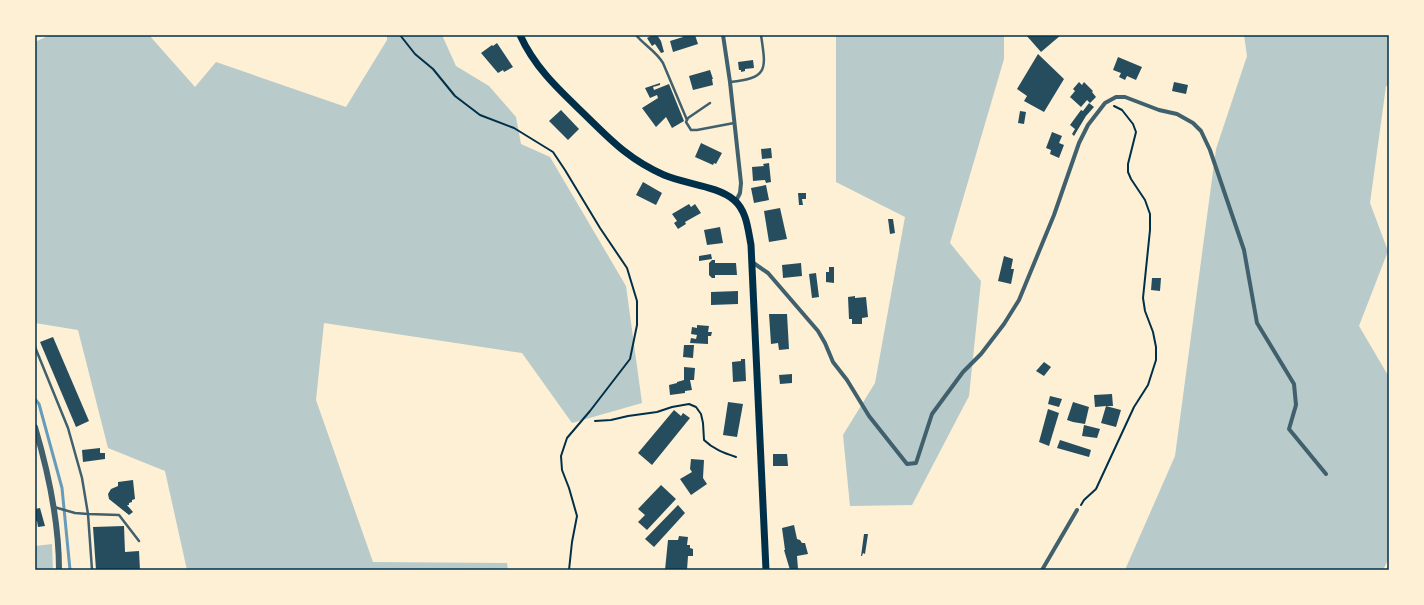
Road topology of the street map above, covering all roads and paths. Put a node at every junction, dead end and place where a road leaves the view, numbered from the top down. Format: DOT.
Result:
graph roads {
  1 [pos="400,35"];
  2 [pos="520,35"];
  3 [pos="636,35"];
  4 [pos="723,35"];
  5 [pos="761,35"];
  6 [pos="730,82"];
  7 [pos="710,103"];
  8 [pos="1105,103"];
  9 [pos="687,120"];
  10 [pos="734,123"];
  11 [pos="736,201"];
  12 [pos="751,262"];
  13 [pos="35,347"];
  14 [pos="595,421"];
  15 [pos="35,427"];
  16 [pos="736,457"];
  17 [pos="1326,474"];
  18 [pos="56,508"];
  19 [pos="1077,510"];
  20 [pos="88,514"];
  21 [pos="139,541"];
  22 [pos="59,570"];
  23 [pos="92,570"];
  24 [pos="569,570"];
  25 [pos="766,570"];
  26 [pos="1042,570"];
  1 -- 24 [label="path"];
  2 -- 11 [label="main road"];
  3 -- 9 [label="lane"];
  4 -- 6 [label="street"];
  5 -- 6 [label="lane"];
  6 -- 10 [label="street"];
  7 -- 9 [label="lane"];
  8 -- 12 [label="street"];
  8 -- 17 [label="street"];
  8 -- 19 [label="path"];
  9 -- 10 [label="lane"];
  10 -- 11 [label="street"];
  11 -- 12 [label="main road"];
  12 -- 25 [label="main road"];
  13 -- 20 [label="lane"];
  14 -- 16 [label="path"];
  15 -- 18 [label="street"];
  18 -- 20 [label="lane"];
  18 -- 22 [label="street"];
  19 -- 26 [label="street"];
  20 -- 21 [label="lane"];
  20 -- 23 [label="lane"];
}
